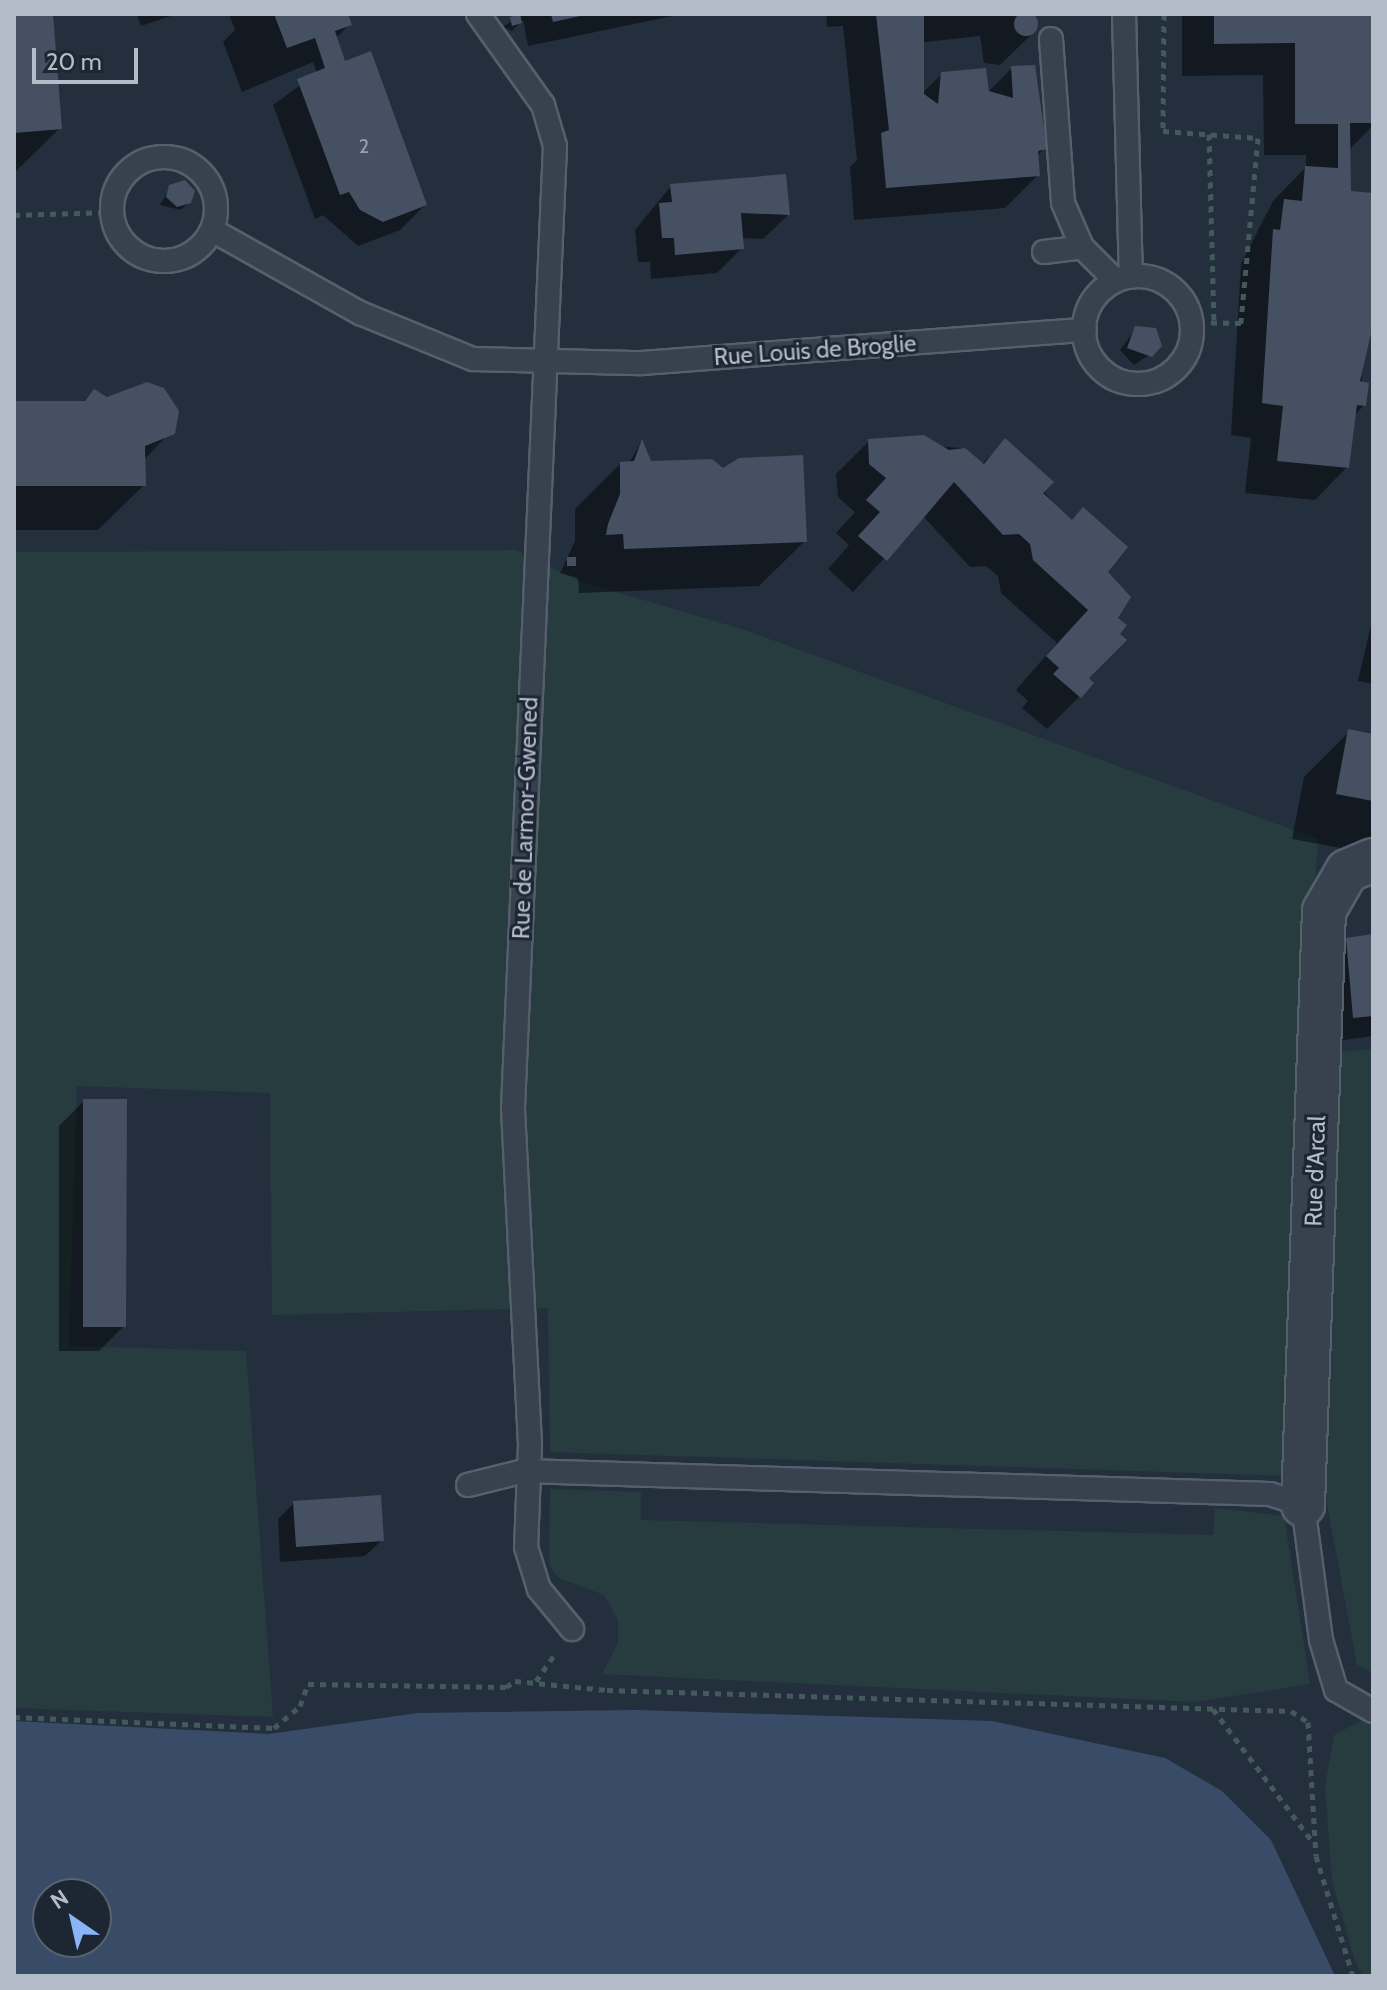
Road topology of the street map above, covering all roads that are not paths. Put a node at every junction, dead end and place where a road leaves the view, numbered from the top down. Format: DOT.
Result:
graph roads {
  1 [pos="478,14"];
  2 [pos="1124,14"];
  3 [pos="1051,39"];
  4 [pos="212,230"];
  5 [pos="1082,247"];
  6 [pos="1044,252"];
  7 [pos="1123,278"];
  8 [pos="1085,330"];
  9 [pos="544,363"];
  10 [pos="1373,860"];
  11 [pos="524,1471"];
  12 [pos="468,1485"];
  13 [pos="1303,1505"];
  14 [pos="572,1629"];
  15 [pos="1373,1711"];
  1 -- 9 [label="lane, Rue de Larmor-Gwened"];
  2 -- 7 [label="lane"];
  3 -- 5 [label="lane"];
  4 -- 4 [label="lane"];
  4 -- 9 [label="lane, Rue Louis de Broglie"];
  5 -- 6 [label="lane"];
  5 -- 7 [label="lane"];
  7 -- 8 [label="lane"];
  7 -- 8 [label="lane"];
  8 -- 9 [label="lane, Rue Louis de Broglie"];
  9 -- 11 [label="lane, Rue de Larmor-Gwened"];
  10 -- 13 [label="street, Rue d'Arcal"];
  11 -- 12 [label="lane"];
  11 -- 13 [label="lane"];
  11 -- 14 [label="lane, Rue de Larmor-Gwened"];
  13 -- 15 [label="lane"];
}
